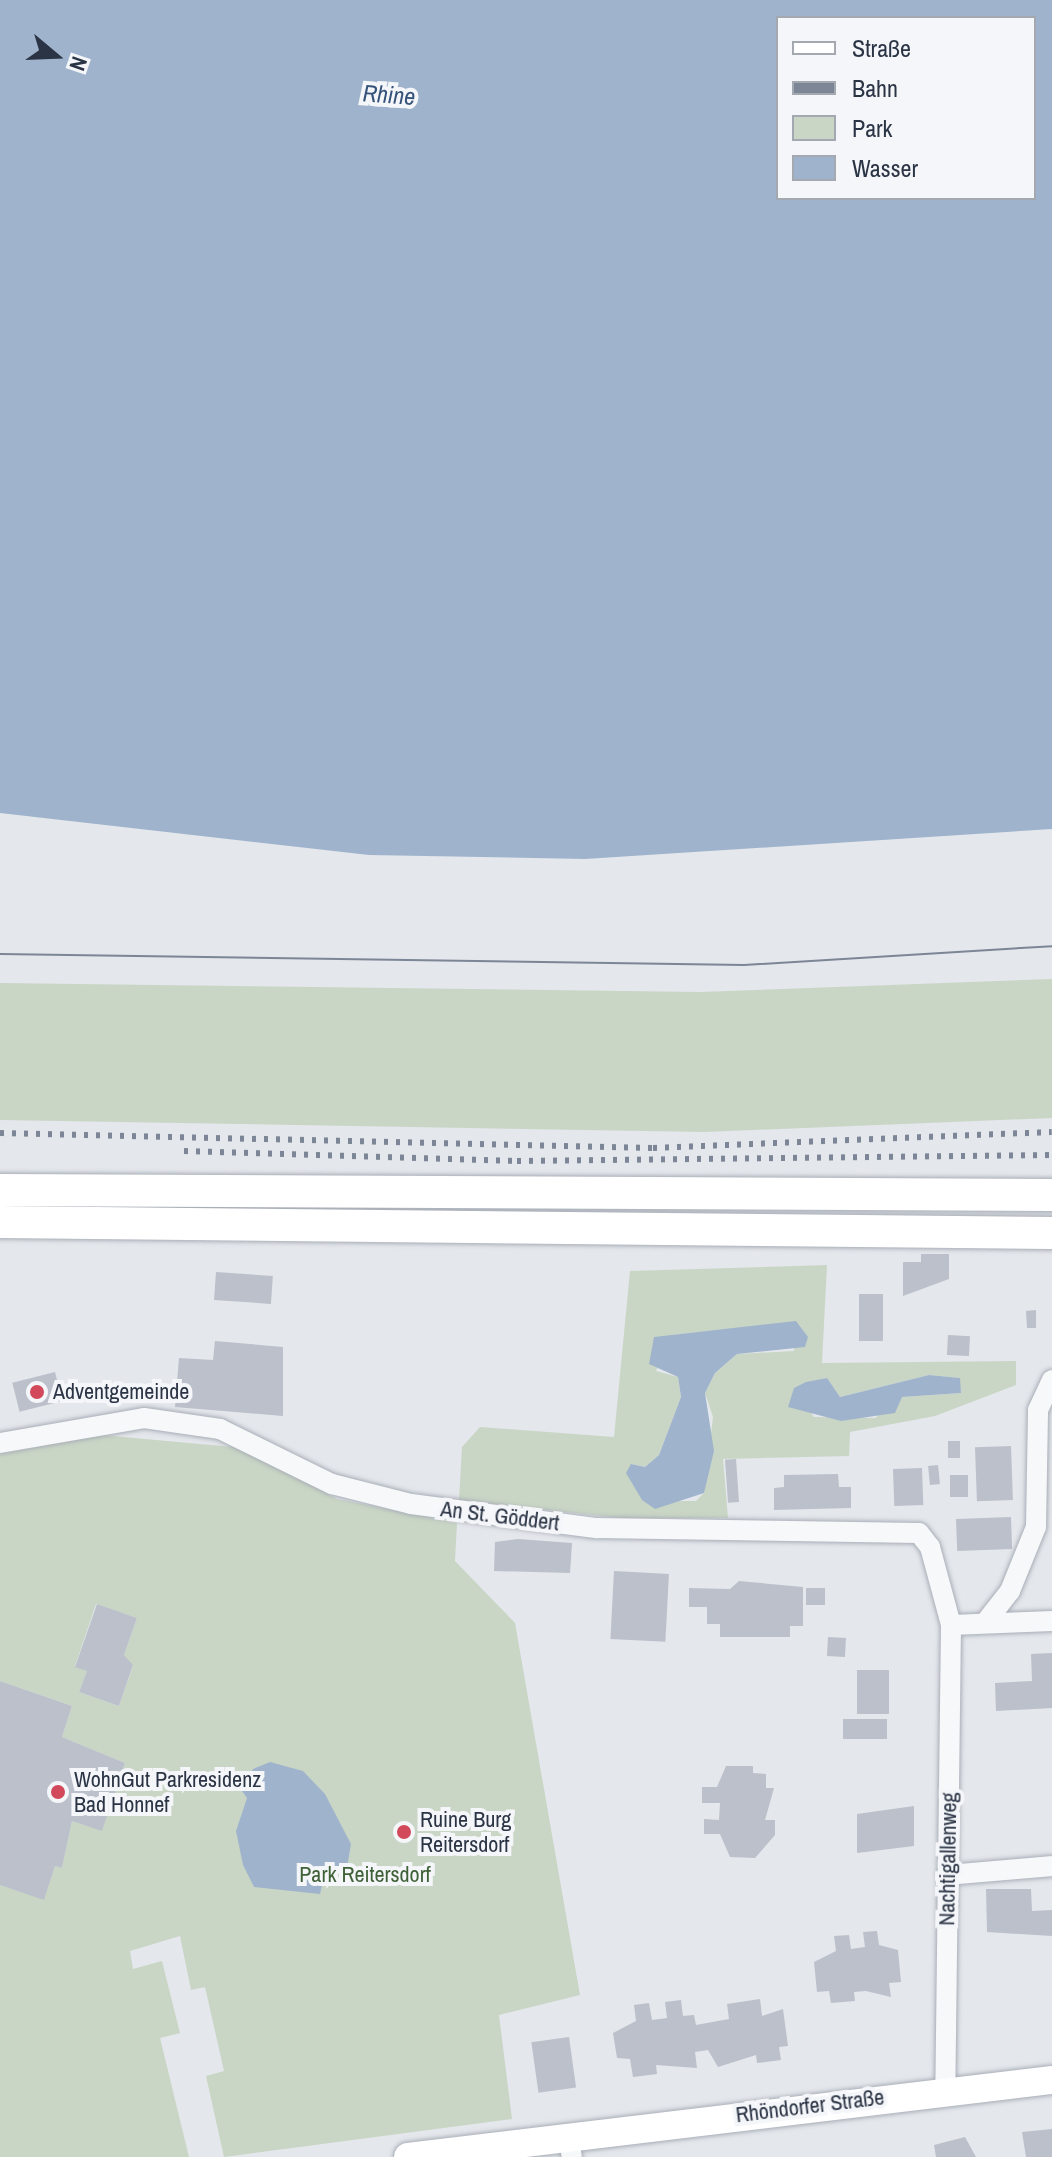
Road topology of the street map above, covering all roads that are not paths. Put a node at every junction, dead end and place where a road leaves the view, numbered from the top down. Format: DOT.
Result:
graph roads {
  1 [pos="0,1190"];
  2 [pos="1052,1195"];
  3 [pos="0,1222"];
  4 [pos="1052,1233"];
  5 [pos="1052,1380"];
  6 [pos="0,1443"];
  7 [pos="1052,1621"];
  8 [pos="985,1623"];
  9 [pos="951,1625"];
  10 [pos="1052,1866"];
  11 [pos="947,1875"];
  12 [pos="1052,2080"];
  13 [pos="945,2092"];
  14 [pos="570,2147"];
  15 [pos="408,2157"];
  1 -- 2 [label="highway"];
  3 -- 4 [label="highway"];
  5 -- 8 [label="street"];
  6 -- 9 [label="street, An St. Göddert"];
  7 -- 8 [label="street"];
  8 -- 9 [label="street"];
  9 -- 11 [label="street, Nachtigallenweg"];
  10 -- 11 [label="street"];
  11 -- 13 [label="street, Nachtigallenweg"];
  12 -- 13 [label="main road, Rhöndorfer Straße"];
  13 -- 14 [label="main road, Rhöndorfer Straße"];
  14 -- 15 [label="main road, Rhöndorfer Straße"];
}
